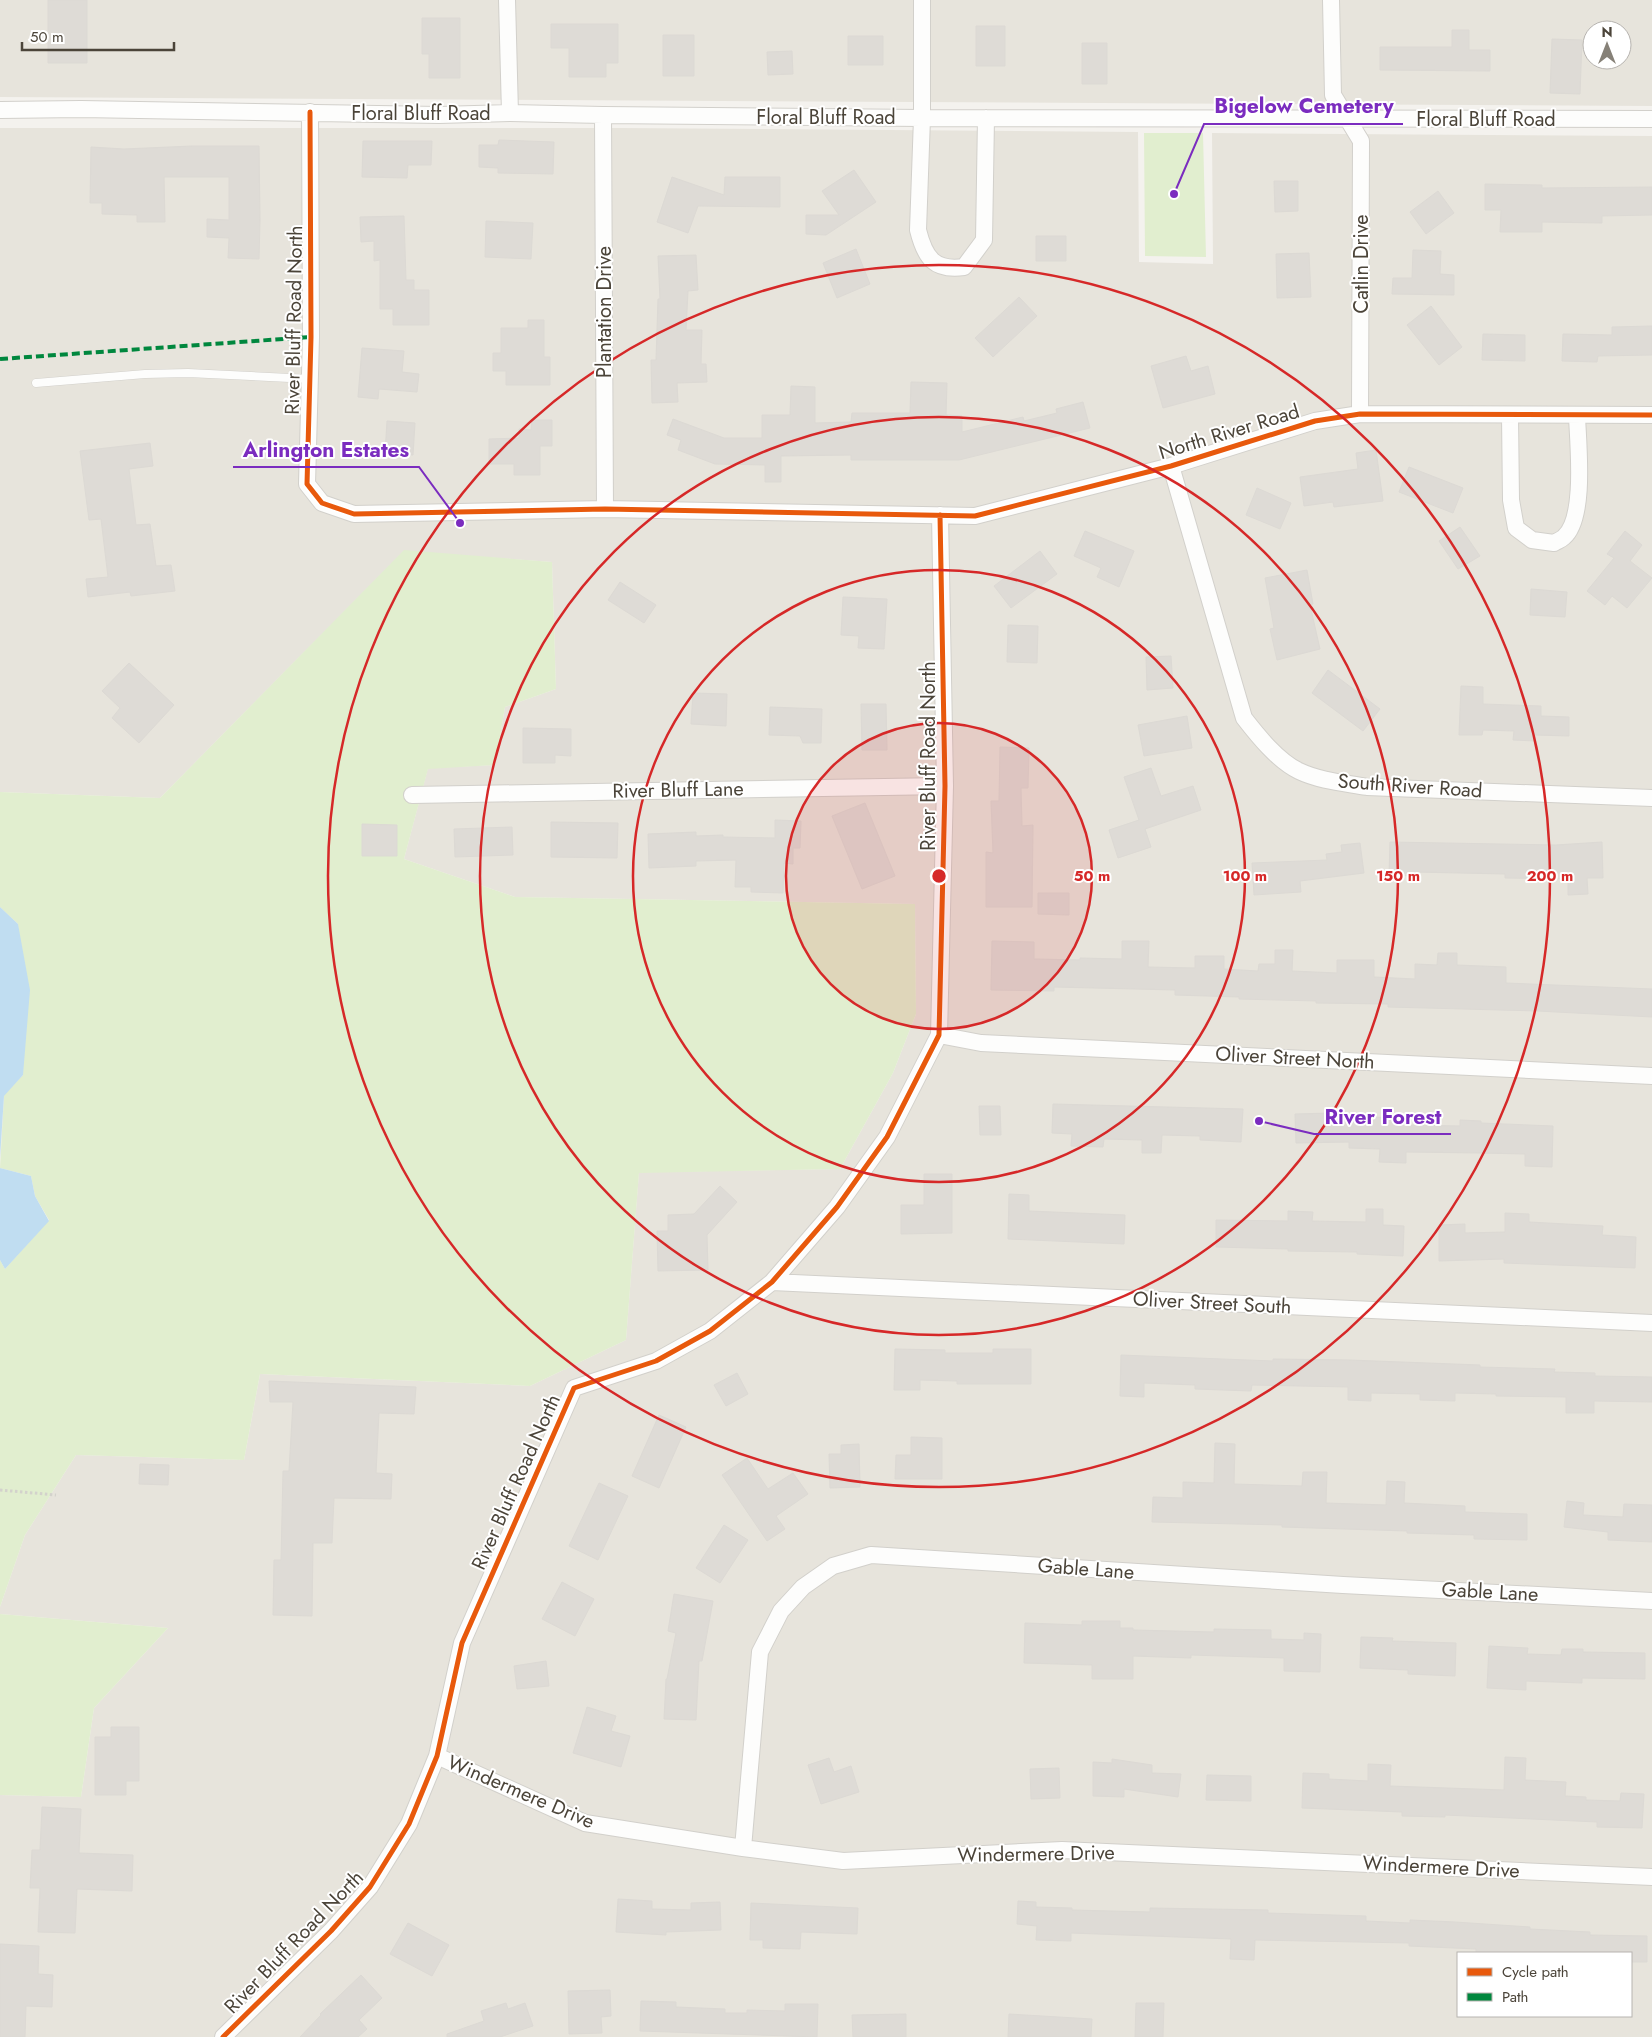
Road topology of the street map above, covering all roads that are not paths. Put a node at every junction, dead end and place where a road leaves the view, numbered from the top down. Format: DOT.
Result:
graph roads {
  1 [pos="507,0"];
  2 [pos="922,0"];
  3 [pos="1331,0"];
  4 [pos="0,110"];
  5 [pos="310,112"];
  6 [pos="510,112"];
  7 [pos="603,115"];
  8 [pos="922,118"];
  9 [pos="986,118"];
  10 [pos="1347,118"];
  11 [pos="1652,120"];
  12 [pos="310,379"];
  13 [pos="36,383"];
  14 [pos="1360,414"];
  15 [pos="1652,415"];
  16 [pos="1510,416"];
  17 [pos="1577,416"];
  18 [pos="1171,466"];
  19 [pos="605,509"];
  20 [pos="940,515"];
  21 [pos="945,786"];
  22 [pos="412,795"];
  23 [pos="1652,798"];
  24 [pos="939,1035"];
  25 [pos="1652,1076"];
  26 [pos="772,1282"];
  27 [pos="1652,1323"];
  28 [pos="1652,1601"];
  29 [pos="437,1756"];
  30 [pos="742,1848"];
  31 [pos="1652,1877"];
  32 [pos="223,2037"];
  1 -- 6 [label="street"];
  2 -- 8 [label="street"];
  3 -- 10 [label="street, Catlin Drive"];
  4 -- 5 [label="street, Floral Bluff Road"];
  5 -- 6 [label="street, Floral Bluff Road"];
  5 -- 12 [label="street, River Bluff Road North"];
  6 -- 7 [label="street, Floral Bluff Road"];
  7 -- 8 [label="street, Floral Bluff Road"];
  7 -- 19 [label="street, Plantation Drive"];
  8 -- 9 [label="street, Floral Bluff Road"];
  8 -- 9 [label="street"];
  9 -- 10 [label="street, Floral Bluff Road"];
  10 -- 11 [label="street, Floral Bluff Road"];
  10 -- 14 [label="street, Catlin Drive"];
  12 -- 13 [label="lane"];
  12 -- 19 [label="street, River Bluff Road North"];
  14 -- 16 [label="street, North River Road"];
  14 -- 18 [label="street, North River Road"];
  15 -- 17 [label="street, North River Road"];
  16 -- 17 [label="street, North River Road"];
  16 -- 17 [label="street"];
  18 -- 20 [label="street, North River Road"];
  18 -- 23 [label="street, South River Road"];
  19 -- 20 [label="street, River Bluff Road North"];
  20 -- 21 [label="street, River Bluff Road North"];
  21 -- 22 [label="street, River Bluff Lane"];
  21 -- 24 [label="street, River Bluff Road North"];
  24 -- 25 [label="street, Oliver Street North"];
  24 -- 26 [label="street, River Bluff Road North"];
  26 -- 27 [label="street, Oliver Street South"];
  26 -- 29 [label="street, River Bluff Road North"];
  28 -- 30 [label="street, Gable Lane"];
  29 -- 30 [label="street, Windermere Drive"];
  29 -- 32 [label="street, River Bluff Road North"];
  30 -- 31 [label="street, Windermere Drive"];
}
